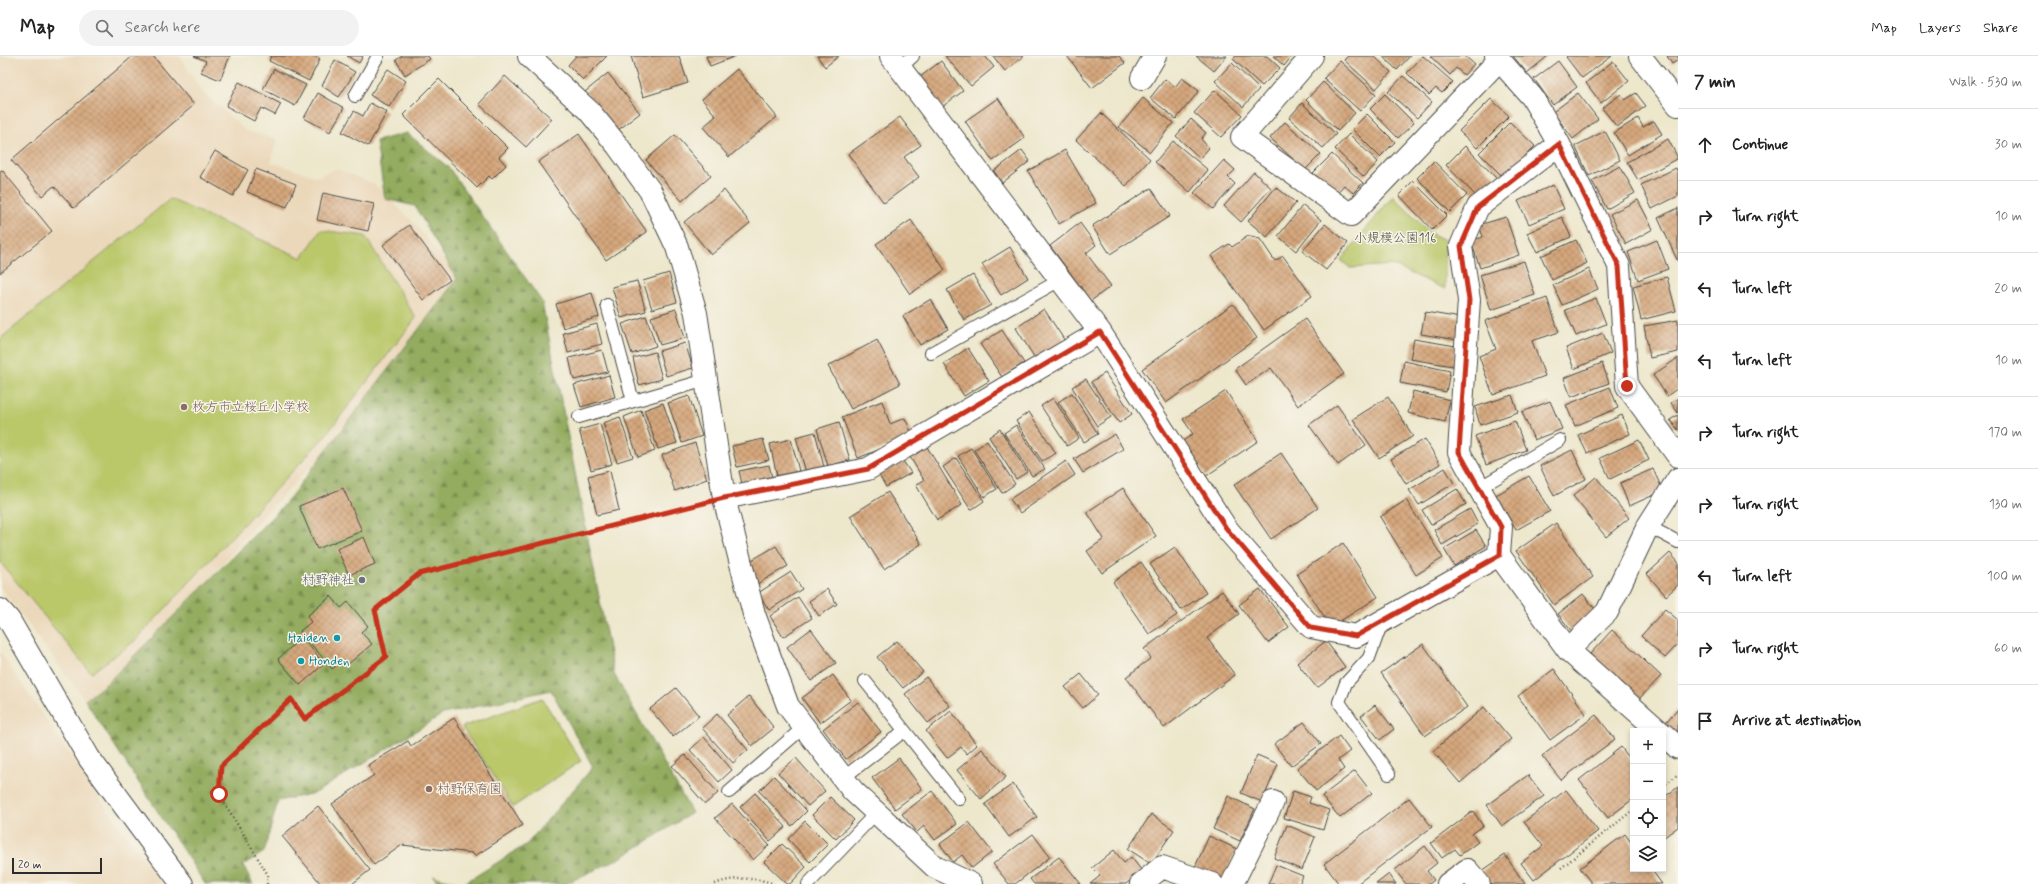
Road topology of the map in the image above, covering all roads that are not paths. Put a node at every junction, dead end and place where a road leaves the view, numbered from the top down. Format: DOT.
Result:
graph roads {
  1 [pos="378,56"];
  2 [pos="529,56"];
  3 [pos="1155,56"];
  4 [pos="1312,56"];
  5 [pos="1640,56"];
  6 [pos="1498,58"];
  7 [pos="901,60"];
  8 [pos="1142,78"];
  9 [pos="355,96"];
  10 [pos="1678,105"];
  11 [pos="1559,144"];
  12 [pos="1060,280"];
  13 [pos="607,305"];
  14 [pos="1100,332"];
  15 [pos="931,353"];
  16 [pos="706,380"];
  17 [pos="633,401"];
  18 [pos="579,417"];
  19 [pos="1560,440"];
  20 [pos="1678,456"];
  21 [pos="1678,479"];
  22 [pos="1479,488"];
  23 [pos="724,498"];
  24 [pos="1648,526"];
  25 [pos="1678,542"];
  26 [pos="1500,555"];
  27 [pos="0,610"];
  28 [pos="1382,622"];
  29 [pos="1568,650"];
  30 [pos="865,681"];
  31 [pos="804,727"];
  32 [pos="1656,728"];
  33 [pos="904,731"];
  34 [pos="1666,737"];
  35 [pos="1678,748"];
  36 [pos="1389,774"];
  37 [pos="843,778"];
  38 [pos="729,792"];
  39 [pos="959,799"];
  40 [pos="1273,802"];
  41 [pos="876,813"];
  42 [pos="182,884"];
  43 [pos="808,884"];
  44 [pos="971,884"];
  45 [pos="1141,884"];
  46 [pos="1212,884"];
  47 [pos="1232,884"];
  48 [pos="1448,884"];
  49 [pos="1479,884"];
  1 -- 9 [label="lane"];
  2 -- 16 [label="street"];
  3 -- 8 [label="street"];
  4 -- 6 [label="street"];
  5 -- 10 [label="street"];
  6 -- 11 [label="street"];
  7 -- 12 [label="street"];
  11 -- 20 [label="street"];
  11 -- 22 [label="street"];
  12 -- 14 [label="street"];
  12 -- 15 [label="lane"];
  13 -- 17 [label="lane"];
  14 -- 23 [label="street"];
  14 -- 28 [label="street"];
  16 -- 17 [label="lane"];
  16 -- 23 [label="street"];
  17 -- 18 [label="lane"];
  19 -- 22 [label="lane"];
  21 -- 24 [label="street"];
  22 -- 26 [label="street"];
  23 -- 31 [label="street"];
  24 -- 25 [label="lane"];
  24 -- 29 [label="street"];
  26 -- 28 [label="street"];
  26 -- 29 [label="street"];
  27 -- 42 [label="street"];
  28 -- 36 [label="lane"];
  29 -- 32 [label="street"];
  30 -- 33 [label="lane"];
  31 -- 37 [label="street"];
  31 -- 38 [label="lane"];
  33 -- 37 [label="lane"];
  33 -- 39 [label="lane"];
  34 -- 35 [label="street"];
  37 -- 41 [label="street"];
  40 -- 47 [label="street"];
  41 -- 43 [label="lane"];
  41 -- 44 [label="street"];
  45 -- 46 [label="street"];
  48 -- 49 [label="street"];
}
